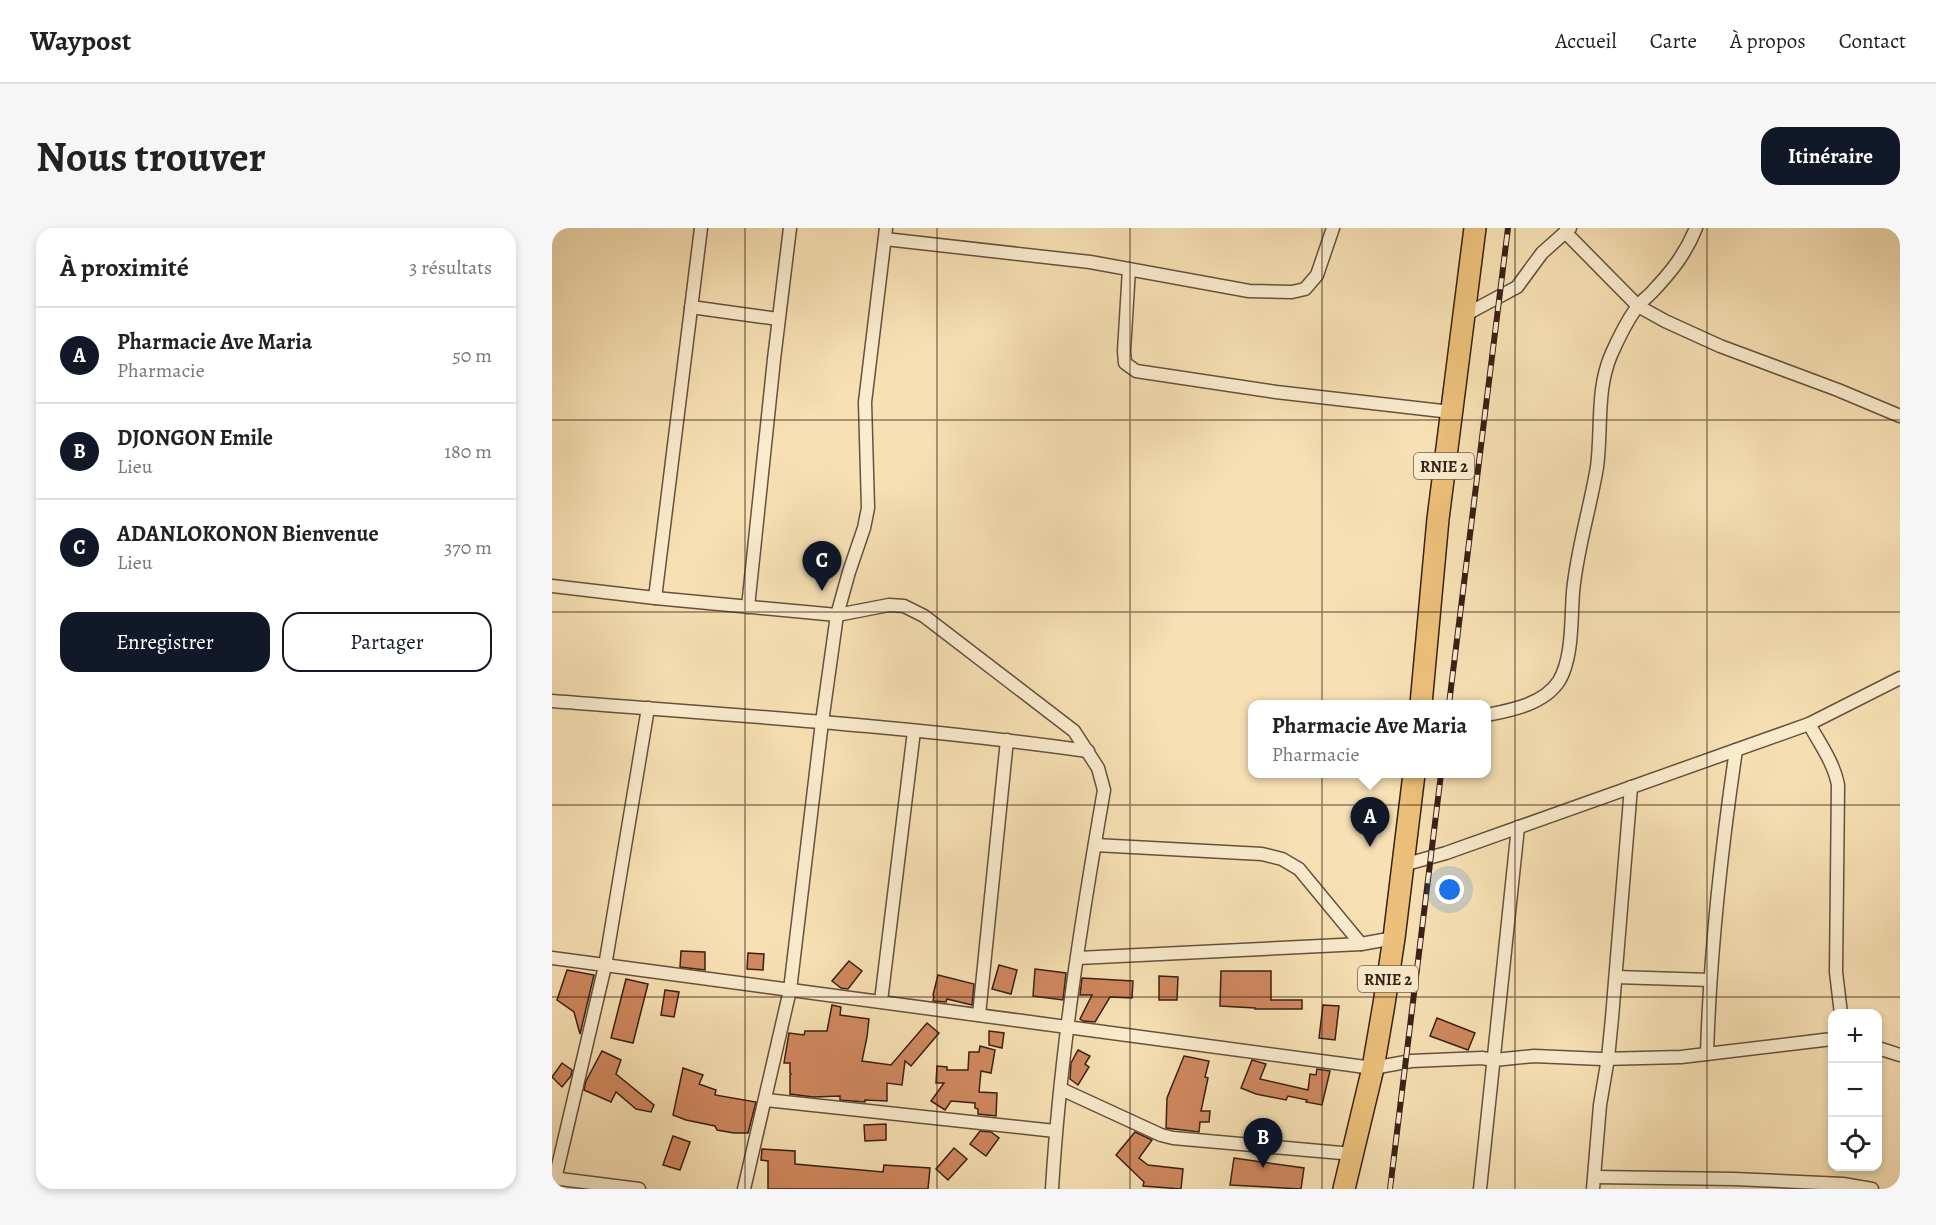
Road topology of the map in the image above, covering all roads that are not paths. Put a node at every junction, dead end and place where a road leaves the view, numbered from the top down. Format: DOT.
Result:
graph roads {
  1 [pos="701,228"];
  2 [pos="790,228"];
  3 [pos="1333,228"];
  4 [pos="1475,228"];
  5 [pos="1696,228"];
  6 [pos="1568,230"];
  7 [pos="886,234"];
  8 [pos="1129,269"];
  9 [pos="1638,306"];
  10 [pos="691,307"];
  11 [pos="1463,316"];
  12 [pos="778,319"];
  13 [pos="1451,412"];
  14 [pos="1900,416"];
  15 [pos="552,586"];
  16 [pos="655,598"];
  17 [pos="748,607"];
  18 [pos="837,615"];
  19 [pos="1900,678"];
  20 [pos="1421,700"];
  21 [pos="552,701"];
  22 [pos="648,708"];
  23 [pos="1491,714"];
  24 [pos="822,722"];
  25 [pos="1809,724"];
  26 [pos="914,731"];
  27 [pos="1007,740"];
  28 [pos="1736,750"];
  29 [pos="1088,751"];
  30 [pos="1414,778"];
  31 [pos="1630,787"];
  32 [pos="1518,827"];
  33 [pos="1095,844"];
  34 [pos="1403,865"];
  35 [pos="1394,938"];
  36 [pos="1361,944"];
  37 [pos="552,958"];
  38 [pos="1078,958"];
  39 [pos="605,966"];
  40 [pos="1616,978"];
  41 [pos="1710,980"];
  42 [pos="790,990"];
  43 [pos="881,1001"];
  44 [pos="1840,1009"];
  45 [pos="979,1015"];
  46 [pos="1069,1028"];
  47 [pos="1828,1040"];
  48 [pos="1882,1049"];
  49 [pos="1707,1054"];
  50 [pos="1900,1055"];
  51 [pos="1608,1058"];
  52 [pos="1494,1060"];
  53 [pos="1373,1068"];
  54 [pos="1061,1089"];
  55 [pos="766,1100"];
  56 [pos="1055,1131"];
  57 [pos="1353,1154"];
  58 [pos="553,1179"];
  59 [pos="1594,1183"];
  60 [pos="1343,1186"];
  61 [pos="639,1189"];
  62 [pos="744,1189"];
  63 [pos="1052,1189"];
  64 [pos="1480,1189"];
  65 [pos="1872,1189"];
  1 -- 10 [label="street"];
  2 -- 12 [label="street"];
  3 -- 8 [label="street"];
  4 -- 11 [label="highway, RNIE 2"];
  5 -- 9 [label="street"];
  6 -- 9 [label="street"];
  6 -- 11 [label="street"];
  7 -- 8 [label="street"];
  7 -- 18 [label="street"];
  8 -- 13 [label="street"];
  9 -- 14 [label="street"];
  9 -- 23 [label="street"];
  10 -- 12 [label="street"];
  10 -- 16 [label="street"];
  11 -- 13 [label="highway, RNIE 2"];
  12 -- 17 [label="street"];
  13 -- 20 [label="highway, RNIE 2"];
  15 -- 16 [label="street"];
  16 -- 17 [label="street"];
  17 -- 18 [label="street"];
  18 -- 24 [label="street"];
  18 -- 29 [label="street"];
  19 -- 25 [label="street"];
  21 -- 22 [label="street"];
  22 -- 24 [label="street"];
  22 -- 39 [label="street"];
  24 -- 26 [label="street"];
  24 -- 42 [label="street"];
  25 -- 28 [label="street"];
  25 -- 44 [label="street"];
  26 -- 27 [label="street"];
  26 -- 43 [label="street"];
  27 -- 29 [label="street"];
  27 -- 45 [label="street"];
  28 -- 31 [label="street"];
  28 -- 41 [label="street"];
  29 -- 33 [label="street"];
  30 -- 34 [label="highway, RNIE 2"];
  31 -- 32 [label="street"];
  31 -- 40 [label="street"];
  32 -- 34 [label="street"];
  32 -- 52 [label="street"];
  33 -- 36 [label="street"];
  33 -- 38 [label="street"];
  34 -- 35 [label="highway, RNIE 2"];
  35 -- 36 [label="street"];
  35 -- 53 [label="highway, RNIE 2"];
  36 -- 38 [label="street"];
  37 -- 39 [label="street"];
  38 -- 46 [label="street"];
  39 -- 42 [label="street"];
  39 -- 58 [label="street"];
  40 -- 41 [label="street"];
  40 -- 51 [label="street"];
  41 -- 49 [label="street"];
  42 -- 43 [label="street"];
  42 -- 55 [label="street"];
  43 -- 45 [label="street"];
  45 -- 46 [label="street"];
  46 -- 53 [label="street"];
  46 -- 54 [label="street"];
  47 -- 49 [label="street"];
  48 -- 50 [label="street"];
  49 -- 51 [label="street"];
  51 -- 52 [label="street"];
  51 -- 59 [label="street"];
  52 -- 53 [label="street"];
  52 -- 64 [label="street"];
  53 -- 57 [label="highway, RNIE 2"];
  54 -- 56 [label="street"];
  54 -- 57 [label="street"];
  55 -- 56 [label="street"];
  55 -- 62 [label="street"];
  56 -- 63 [label="street"];
  57 -- 60 [label="highway, RNIE 2"];
  58 -- 61 [label="street"];
  59 -- 65 [label="street"];
}
